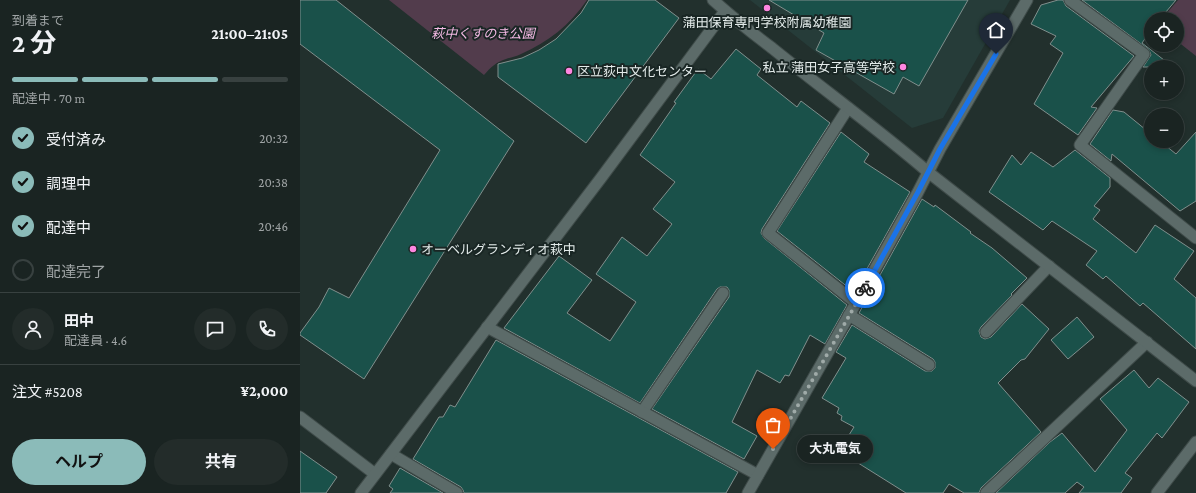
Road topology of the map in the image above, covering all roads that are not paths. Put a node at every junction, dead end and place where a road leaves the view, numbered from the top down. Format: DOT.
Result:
graph roads {
  1 [pos="713,0"];
  2 [pos="1027,0"];
  3 [pos="1070,0"];
  4 [pos="725,11"];
  5 [pos="848,108"];
  6 [pos="928,172"];
  7 [pos="1196,238"];
  8 [pos="1049,266"];
  9 [pos="723,293"];
  10 [pos="856,303"];
  11 [pos="849,315"];
  12 [pos="487,327"];
  13 [pos="986,332"];
  14 [pos="1147,342"];
  15 [pos="929,365"];
  16 [pos="1196,381"];
  17 [pos="642,412"];
  18 [pos="300,417"];
  19 [pos="1196,442"];
  20 [pos="391,454"];
  21 [pos="375,474"];
  22 [pos="758,475"];
  23 [pos="361,493"];
  24 [pos="457,493"];
  25 [pos="748,493"];
  26 [pos="986,493"];
  27 [pos="1157,493"];
  1 -- 4 [label="street"];
  2 -- 6 [label="street"];
  3 -- 7 [label="street"];
  4 -- 5 [label="street"];
  4 -- 12 [label="street"];
  5 -- 6 [label="street"];
  5 -- 10 [label="street"];
  6 -- 8 [label="street"];
  6 -- 10 [label="street"];
  8 -- 13 [label="street"];
  8 -- 14 [label="street"];
  9 -- 17 [label="street"];
  10 -- 11 [label="street"];
  11 -- 15 [label="street"];
  11 -- 22 [label="street"];
  12 -- 17 [label="street"];
  12 -- 20 [label="street"];
  14 -- 16 [label="street"];
  14 -- 26 [label="street"];
  17 -- 22 [label="street"];
  18 -- 21 [label="street"];
  19 -- 27 [label="street"];
  20 -- 21 [label="street"];
  20 -- 24 [label="street"];
  21 -- 23 [label="street"];
  22 -- 25 [label="street"];
}
